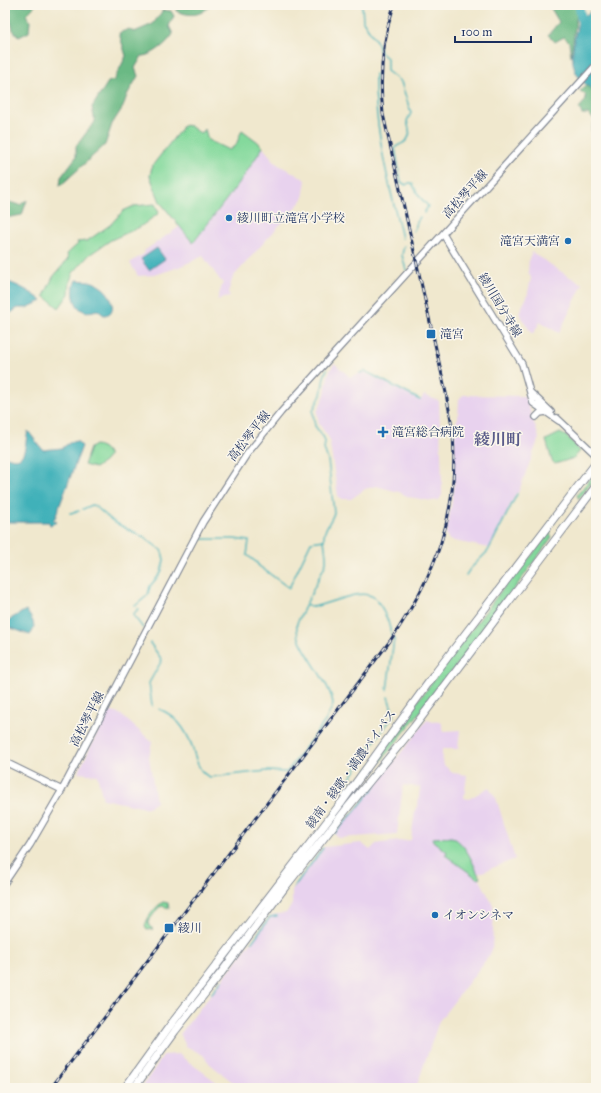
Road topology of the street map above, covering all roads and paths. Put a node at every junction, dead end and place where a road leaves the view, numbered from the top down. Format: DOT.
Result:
graph roads {
  1 [pos="596,65"];
  2 [pos="443,234"];
  3 [pos="530,392"];
  4 [pos="546,412"];
  5 [pos="536,417"];
  6 [pos="559,421"];
  7 [pos="596,454"];
  8 [pos="596,463"];
  9 [pos="596,486"];
  10 [pos="5,762"];
  11 [pos="62,790"];
  12 [pos="5,882"];
  13 [pos="125,1088"];
  14 [pos="134,1088"];
  1 -- 2 [label="main road, 高松琴平線"];
  2 -- 3 [label="main road, 綾川国分寺線"];
  2 -- 11 [label="main road, 高松琴平線"];
  3 -- 4 [label="main road, 綾川国分寺線"];
  3 -- 6 [label="main road, 綾川国分寺線"];
  4 -- 5 [label="main road"];
  4 -- 6 [label="main road, 綾川国分寺線"];
  6 -- 7 [label="main road, 綾川国分寺線"];
  8 -- 13 [label="highway, 綾南・綾歌・満濃バイパス"];
  9 -- 14 [label="highway, 綾南・綾歌・満濃バイパス"];
  10 -- 11 [label="main road"];
  11 -- 12 [label="main road, 高松琴平線"];
}
